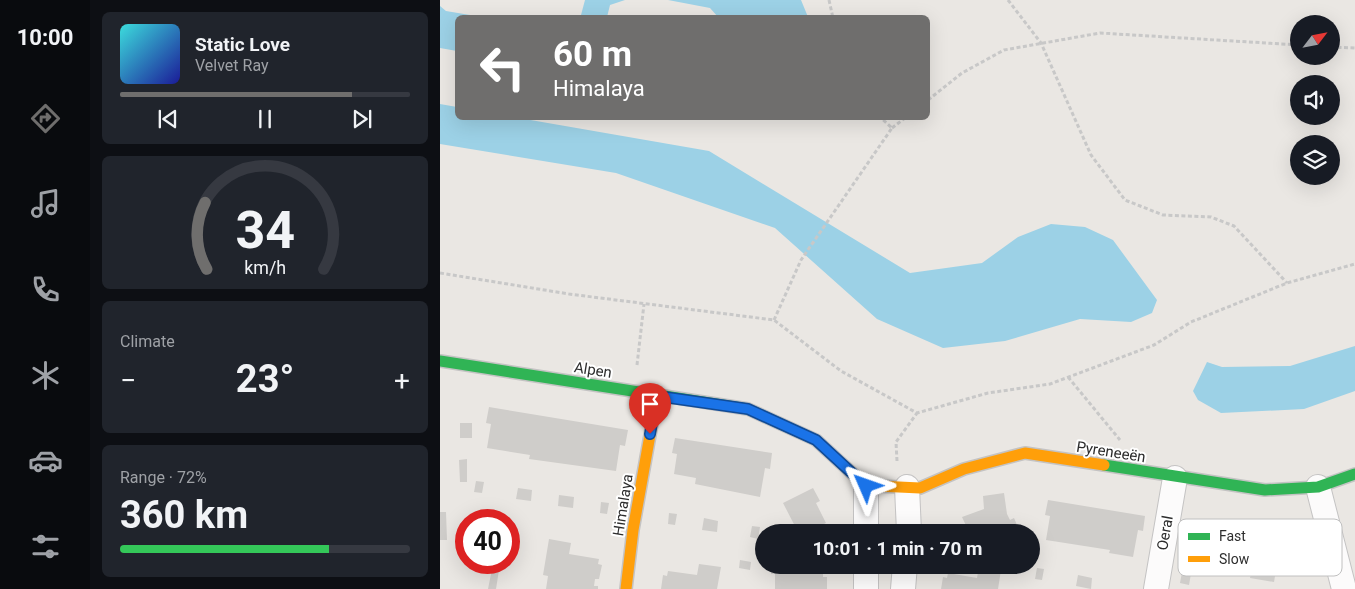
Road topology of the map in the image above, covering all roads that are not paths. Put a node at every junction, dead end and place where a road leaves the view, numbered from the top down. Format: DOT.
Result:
graph roads {
  1 [pos="440,361"];
  2 [pos="657,396"];
  3 [pos="1355,474"];
  4 [pos="1175,478"];
  5 [pos="866,486"];
  6 [pos="902,487"];
  7 [pos="1318,487"];
  8 [pos="1326,519"];
  9 [pos="866,524"];
  10 [pos="907,524"];
  11 [pos="866,574"];
  12 [pos="905,574"];
  13 [pos="1341,576"];
  14 [pos="626,589"];
  15 [pos="866,589"];
  16 [pos="903,589"];
  17 [pos="1156,589"];
  18 [pos="1344,589"];
  1 -- 2 [label="street, Alpen"];
  2 -- 5 [label="street, Alpen"];
  2 -- 14 [label="street, Himalaya"];
  3 -- 7 [label="street, Pyreneeën"];
  4 -- 6 [label="street, Pyreneeën"];
  4 -- 7 [label="street, Pyreneeën"];
  4 -- 17 [label="street, Oeral"];
  5 -- 6 [label="street, Pyreneeën"];
  5 -- 9 [label="street"];
  6 -- 10 [label="street"];
  7 -- 8 [label="street"];
  11 -- 15 [label="street"];
  12 -- 16 [label="street"];
  13 -- 18 [label="street"];
}
